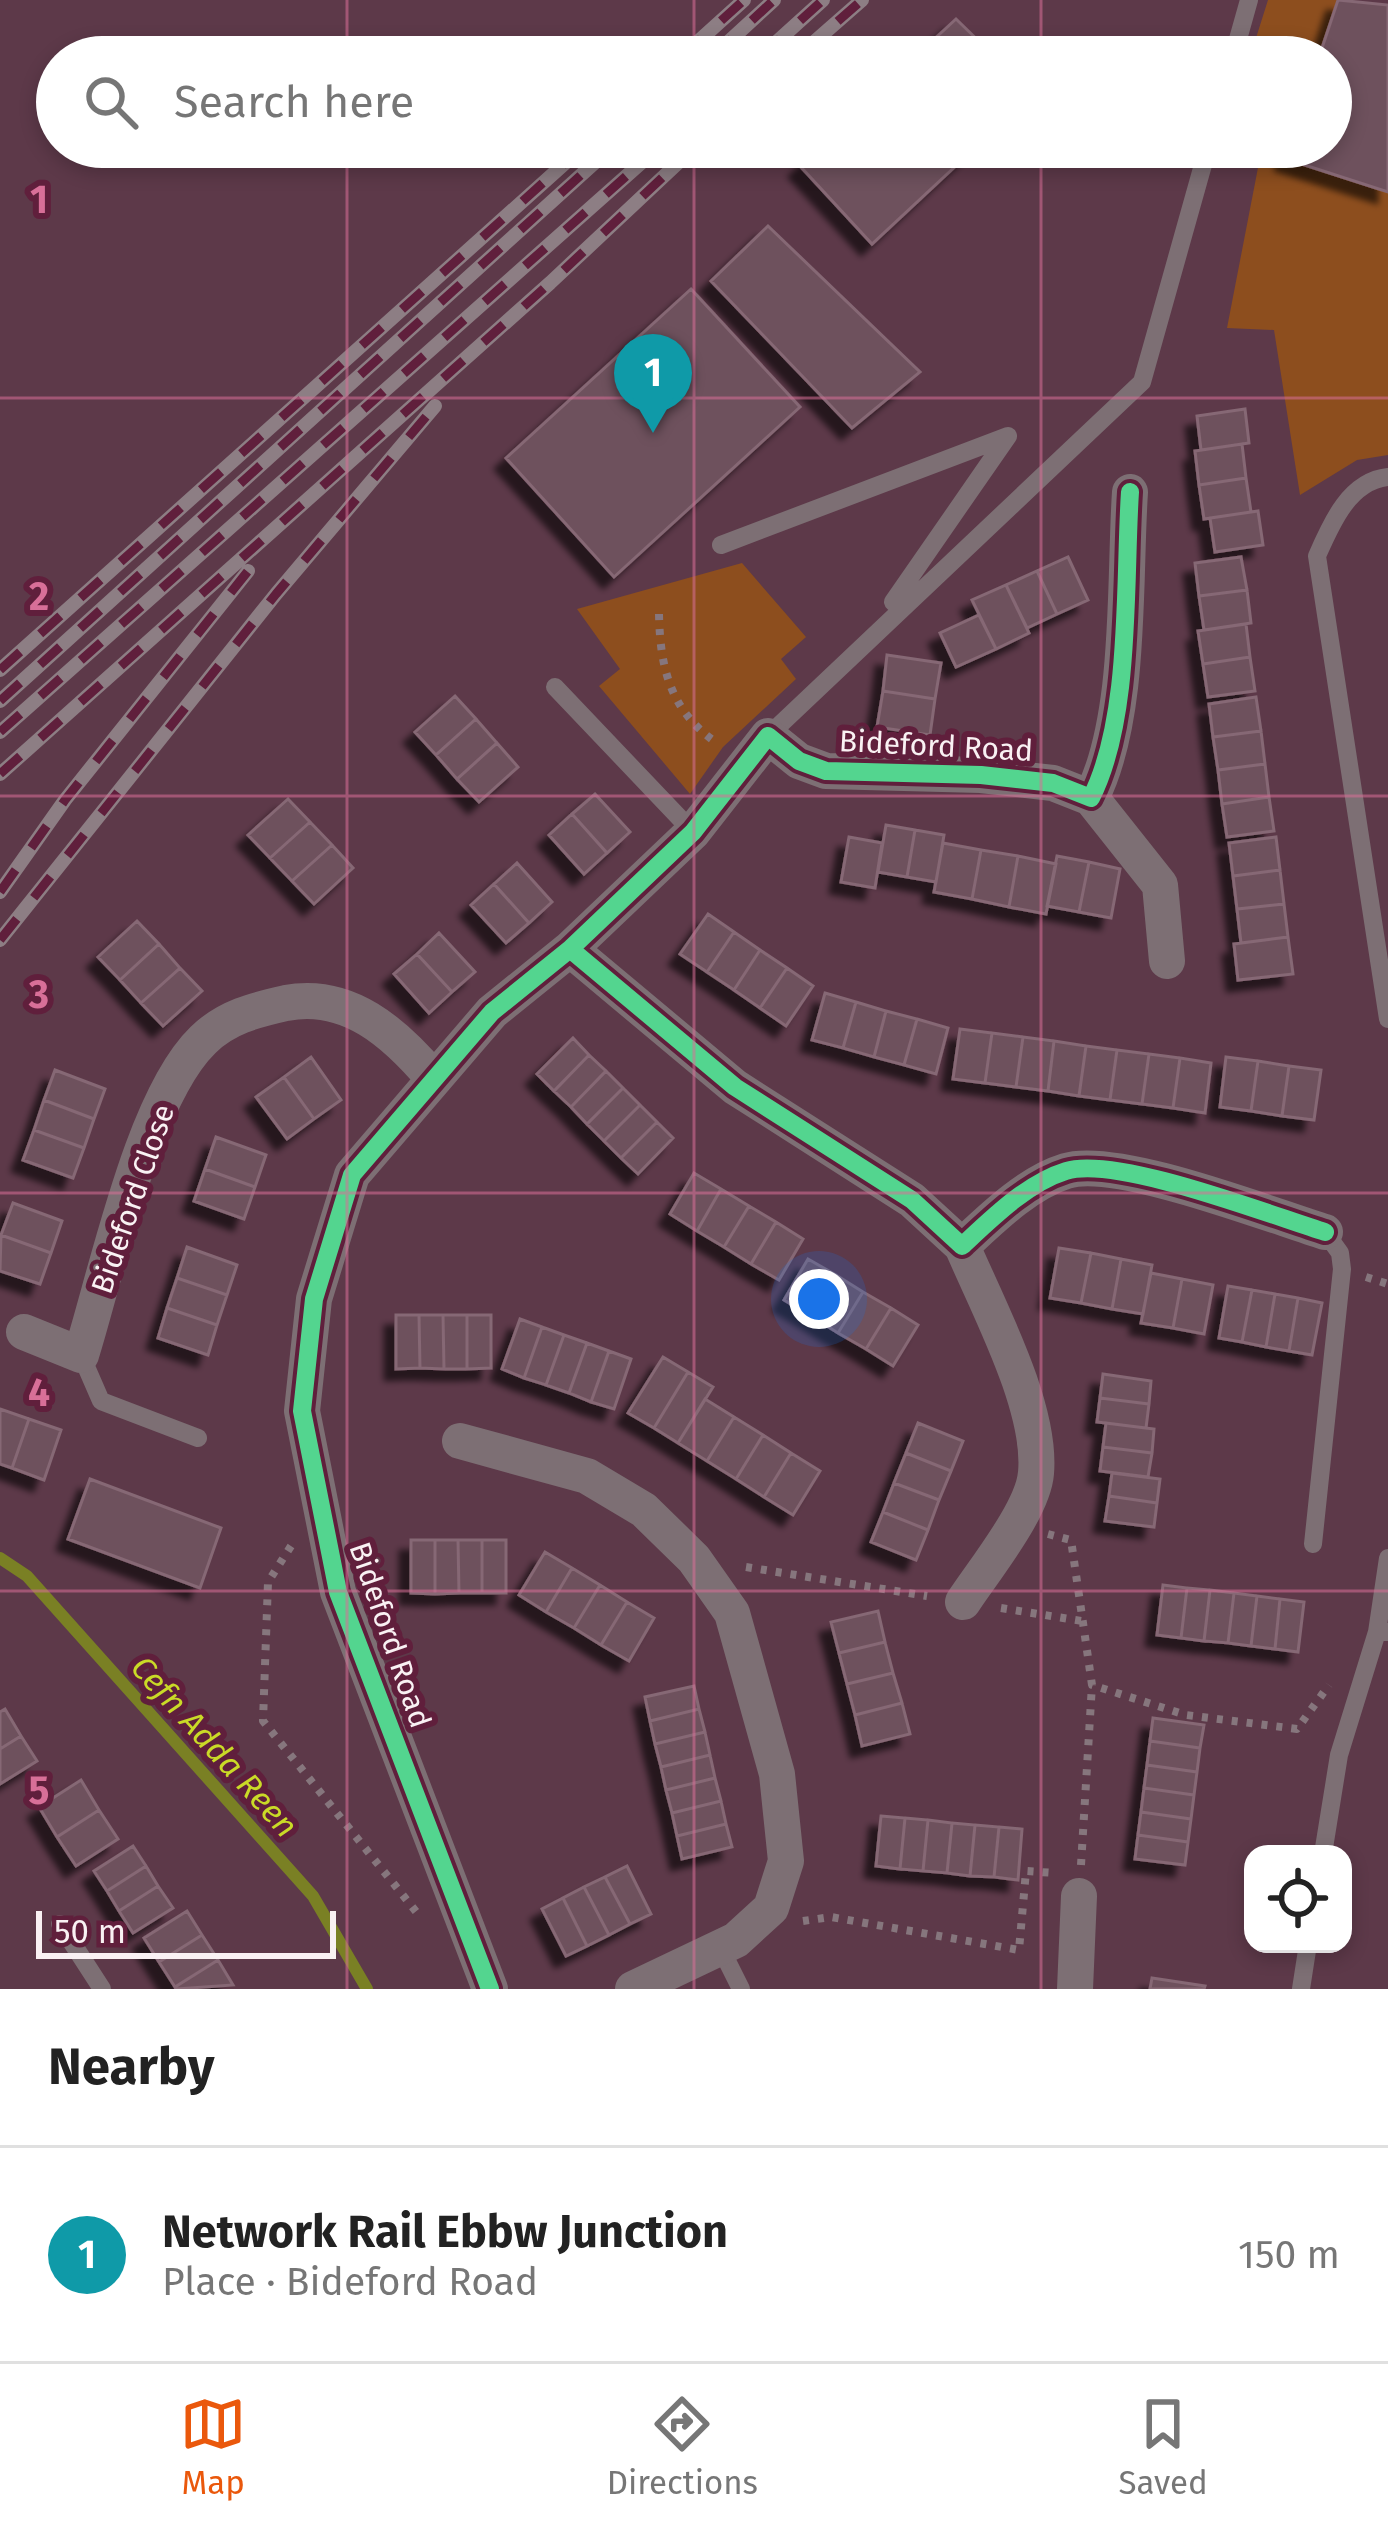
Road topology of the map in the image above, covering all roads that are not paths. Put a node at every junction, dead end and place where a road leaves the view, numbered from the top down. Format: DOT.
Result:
graph roads {
  1 [pos="1249,0"];
  2 [pos="1239,36"];
  3 [pos="1202,168"];
  4 [pos="1388,477"];
  5 [pos="1130,491"];
  6 [pos="722,545"];
  7 [pos="865,640"];
  8 [pos="556,687"];
  9 [pos="768,736"];
  10 [pos="1091,797"];
  11 [pos="693,832"];
  12 [pos="569,949"];
  13 [pos="1167,961"];
  14 [pos="1388,1019"];
  15 [pos="433,1078"];
  16 [pos="1325,1232"];
  17 [pos="962,1246"];
  18 [pos="24,1332"];
  19 [pos="81,1355"];
  20 [pos="198,1438"];
  21 [pos="460,1441"];
  22 [pos="1313,1544"];
  23 [pos="1388,1558"];
  24 [pos="963,1602"];
  25 [pos="1383,1632"];
  26 [pos="1324,1845"];
  27 [pos="1080,1886"];
  28 [pos="60,1924"];
  29 [pos="735,1937"];
  30 [pos="1306,1953"];
  31 [pos="102,1989"];
  32 [pos="490,1989"];
  33 [pos="632,1989"];
  34 [pos="741,1989"];
  35 [pos="1075,1989"];
  36 [pos="1300,1989"];
  1 -- 2 [label="lane"];
  3 -- 7 [label="lane"];
  4 -- 14 [label="lane"];
  5 -- 10 [label="street"];
  6 -- 7 [label="lane"];
  7 -- 9 [label="lane"];
  8 -- 11 [label="lane"];
  9 -- 10 [label="street, Bideford Road"];
  9 -- 11 [label="street, Bideford Road"];
  10 -- 13 [label="street"];
  11 -- 12 [label="street, Bideford Road"];
  12 -- 15 [label="street, Bideford Road"];
  12 -- 17 [label="street"];
  15 -- 19 [label="street, Bideford Close"];
  15 -- 32 [label="street, Bideford Road"];
  16 -- 17 [label="street"];
  16 -- 22 [label="lane"];
  17 -- 24 [label="street"];
  18 -- 19 [label="street"];
  19 -- 20 [label="lane"];
  21 -- 29 [label="street"];
  23 -- 25 [label="lane"];
  25 -- 26 [label="lane"];
  27 -- 35 [label="street"];
  28 -- 31 [label="lane"];
  29 -- 33 [label="street"];
  29 -- 34 [label="lane"];
  30 -- 36 [label="lane"];
}
